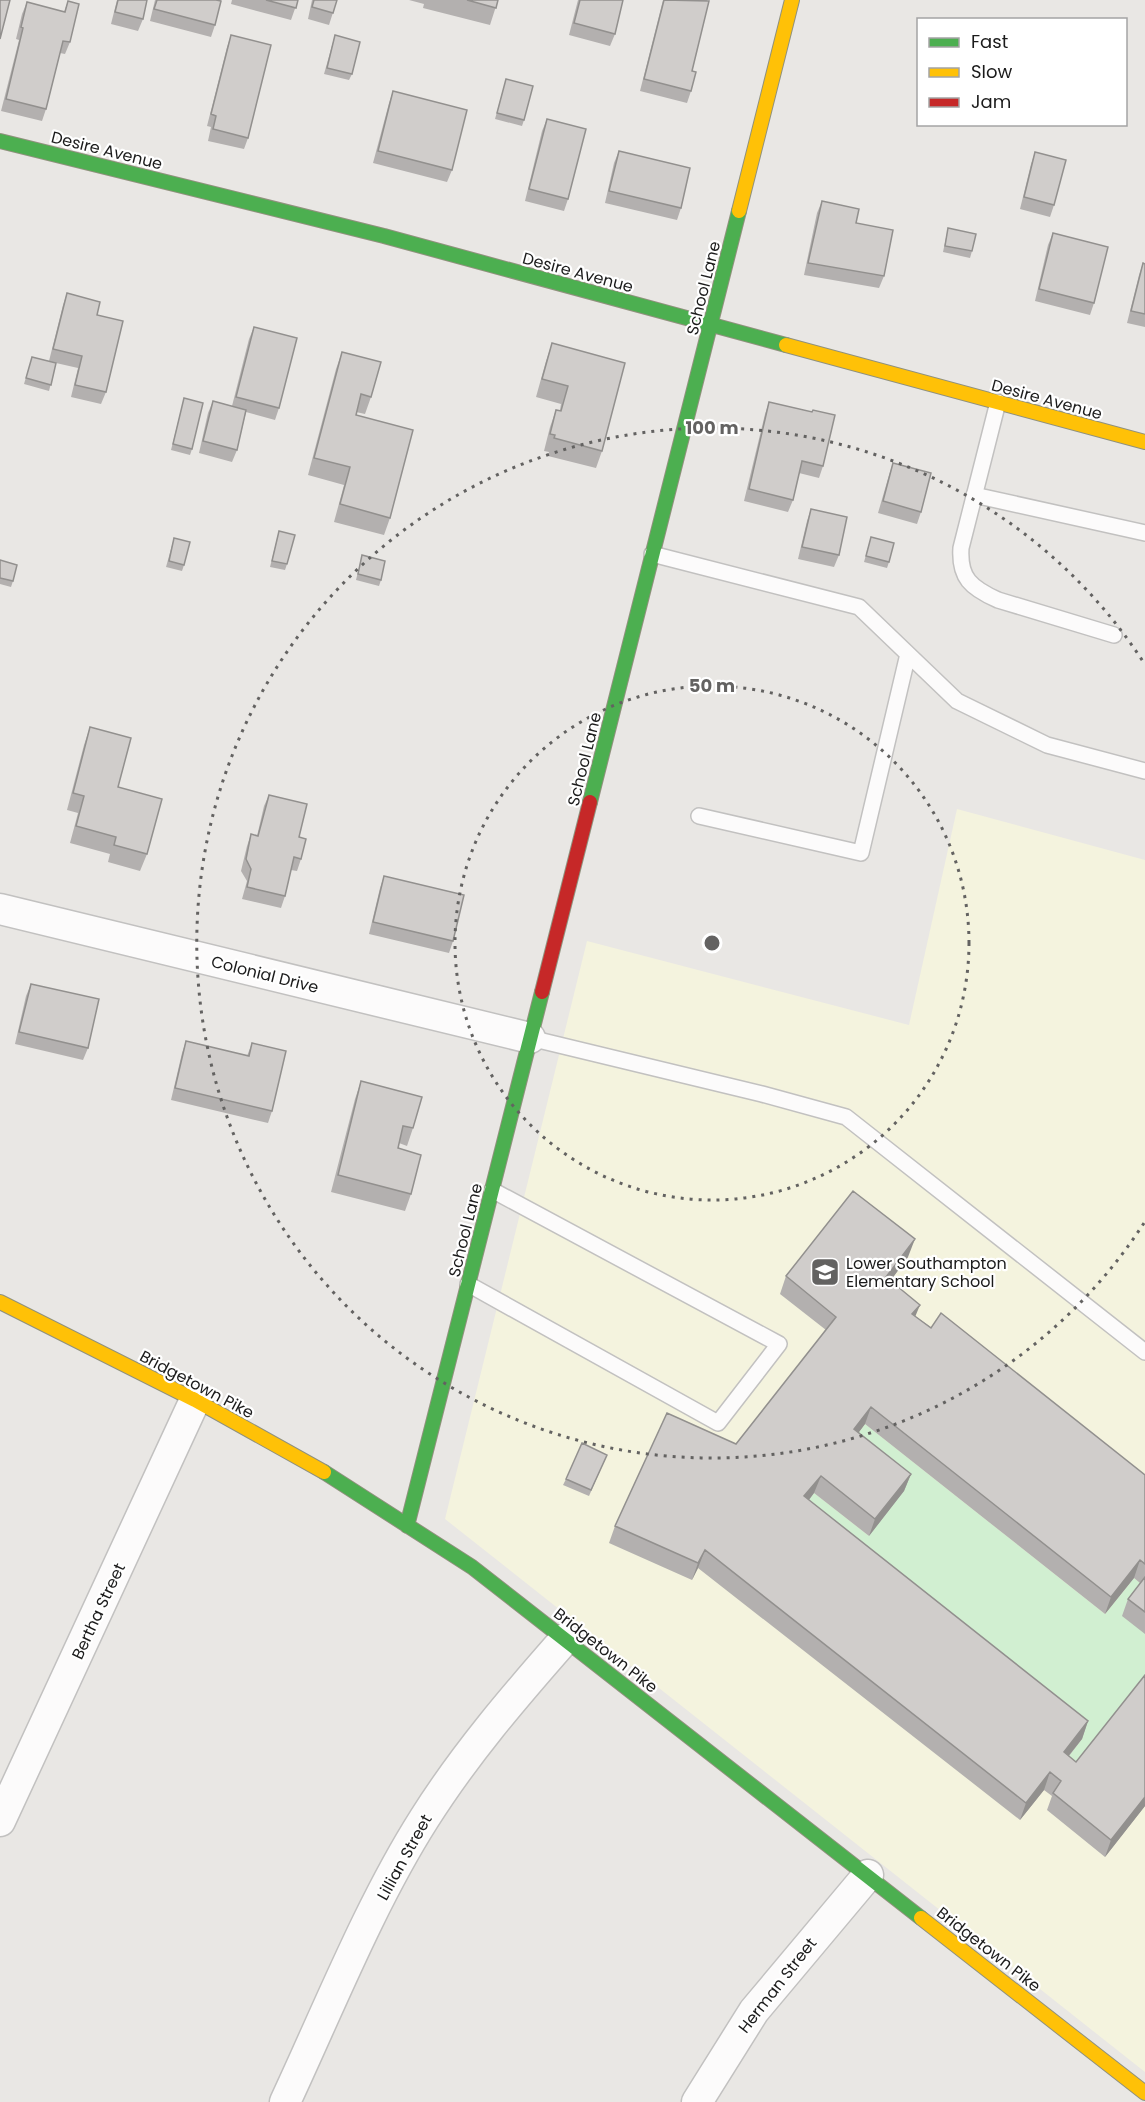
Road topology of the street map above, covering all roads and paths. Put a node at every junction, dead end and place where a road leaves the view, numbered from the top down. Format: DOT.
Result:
graph roads {
  1 [pos="792,0"];
  2 [pos="0,141"];
  3 [pos="710,325"];
  4 [pos="998,402"];
  5 [pos="1145,442"];
  6 [pos="974,495"];
  7 [pos="1145,532"];
  8 [pos="652,554"];
  9 [pos="1114,634"];
  10 [pos="908,654"];
  11 [pos="1145,771"];
  12 [pos="699,816"];
  13 [pos="0,909"];
  14 [pos="530,1038"];
  15 [pos="492,1190"];
  16 [pos="468,1284"];
  17 [pos="0,1302"];
  18 [pos="1145,1352"];
  19 [pos="195,1400"];
  20 [pos="407,1526"];
  21 [pos="565,1639"];
  22 [pos="0,1821"];
  23 [pos="868,1875"];
  24 [pos="1145,2093"];
  25 [pos="285,2102"];
  26 [pos="697,2102"];
  1 -- 3 [label="street, School Lane"];
  2 -- 3 [label="street, Desire Avenue"];
  3 -- 4 [label="street, Desire Avenue"];
  3 -- 8 [label="street, School Lane"];
  4 -- 5 [label="street, Desire Avenue"];
  4 -- 6 [label="lane"];
  6 -- 7 [label="lane"];
  6 -- 9 [label="lane"];
  8 -- 10 [label="lane"];
  8 -- 14 [label="street, School Lane"];
  10 -- 11 [label="lane"];
  10 -- 12 [label="lane"];
  13 -- 14 [label="street, Colonial Drive"];
  14 -- 15 [label="street, School Lane"];
  14 -- 18 [label="lane"];
  15 -- 16 [label="street, School Lane"];
  15 -- 16 [label="lane"];
  16 -- 20 [label="street, School Lane"];
  17 -- 19 [label="street, Bridgetown Pike"];
  19 -- 20 [label="street, Bridgetown Pike"];
  19 -- 22 [label="street, Bertha Street"];
  20 -- 21 [label="street, Bridgetown Pike"];
  21 -- 23 [label="street, Bridgetown Pike"];
  21 -- 25 [label="street, Lillian Street"];
  23 -- 24 [label="street, Bridgetown Pike"];
  23 -- 26 [label="street, Herman Street"];
}
